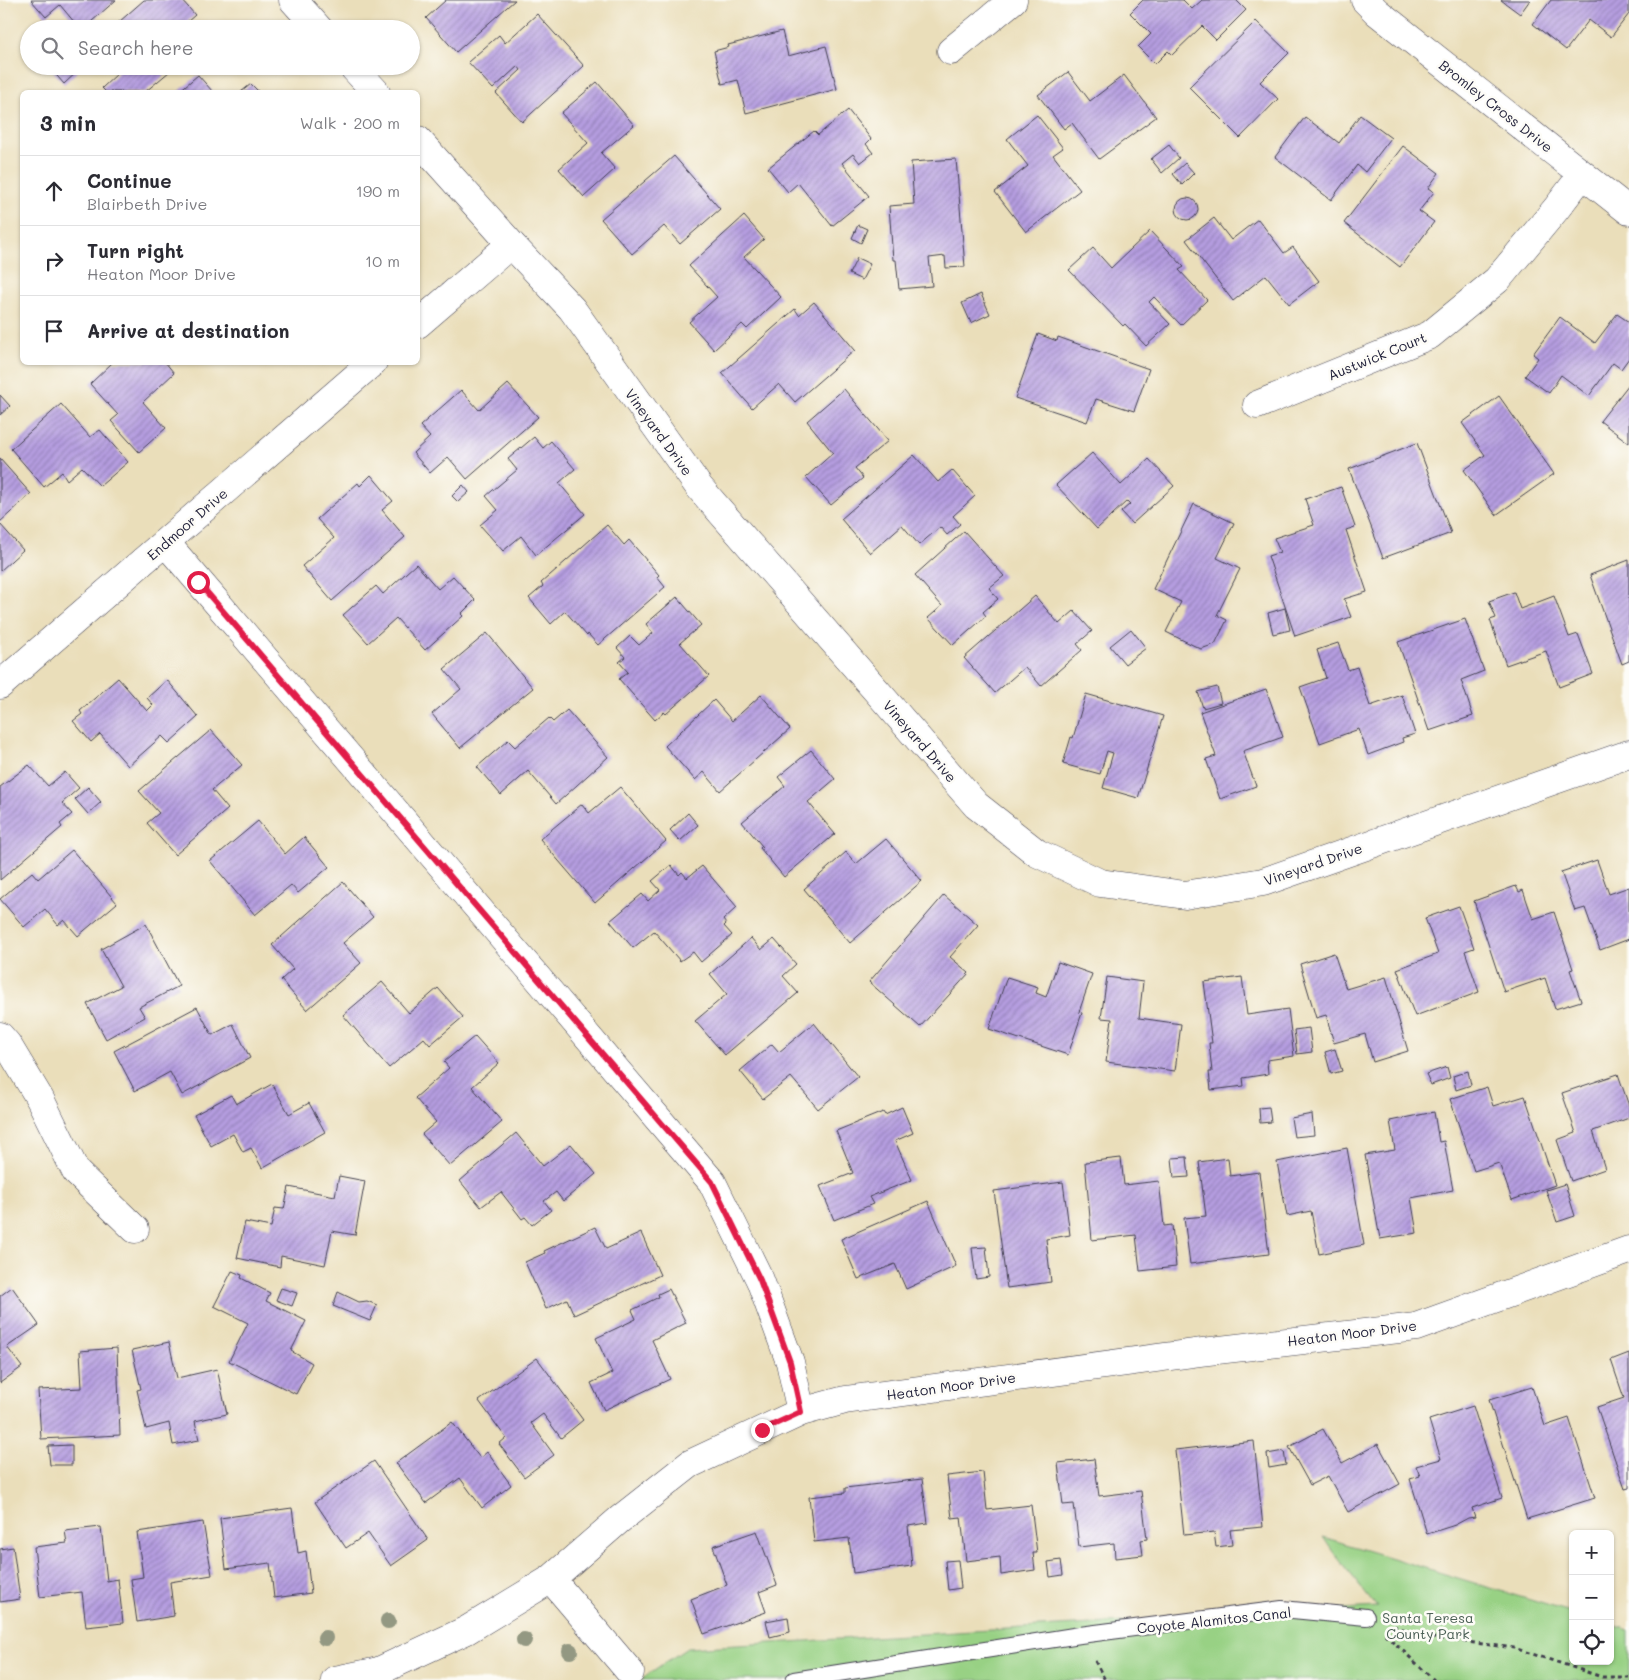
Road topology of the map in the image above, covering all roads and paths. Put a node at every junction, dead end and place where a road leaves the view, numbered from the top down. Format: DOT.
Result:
graph roads {
  1 [pos="293,0"];
  2 [pos="1012,0"];
  3 [pos="1365,0"];
  4 [pos="311,20"];
  5 [pos="951,51"];
  6 [pos="360,75"];
  7 [pos="374,90"];
  8 [pos="420,142"];
  9 [pos="1582,174"];
  10 [pos="1629,211"];
  11 [pos="511,244"];
  12 [pos="420,322"];
  13 [pos="370,365"];
  14 [pos="1256,404"];
  15 [pos="166,543"];
  16 [pos="0,685"];
  17 [pos="1629,754"];
  18 [pos="0,1036"];
  19 [pos="135,1229"];
  20 [pos="1629,1250"];
  21 [pos="801,1412"];
  22 [pos="552,1579"];
  23 [pos="1366,1617"];
  24 [pos="635,1676"];
  25 [pos="1629,1677"];
  26 [pos="1601,1678"];
  27 [pos="335,1680"];
  28 [pos="794,1680"];
  29 [pos="1434,1680"];
  1 -- 4 [label="street"];
  2 -- 5 [label="street"];
  3 -- 9 [label="street, Bromley Cross Drive"];
  6 -- 7 [label="street"];
  8 -- 11 [label="street, Vineyard Drive"];
  9 -- 10 [label="street, Bromley Cross Drive"];
  9 -- 14 [label="street, Austwick Court"];
  11 -- 12 [label="street"];
  11 -- 17 [label="street, Vineyard Drive"];
  13 -- 15 [label="street, Endmoor Drive"];
  15 -- 16 [label="street, Endmoor Drive"];
  15 -- 21 [label="street"];
  18 -- 19 [label="street"];
  20 -- 21 [label="street, Heaton Moor Drive"];
  21 -- 22 [label="street, Heaton Moor Drive"];
  22 -- 24 [label="street"];
  22 -- 27 [label="street, Heaton Moor Drive"];
  23 -- 26 [label="path"];
  23 -- 28 [label="lane, Coyote Alamitos Canal"];
  23 -- 29 [label="path"];
  25 -- 26 [label="path"];
}
